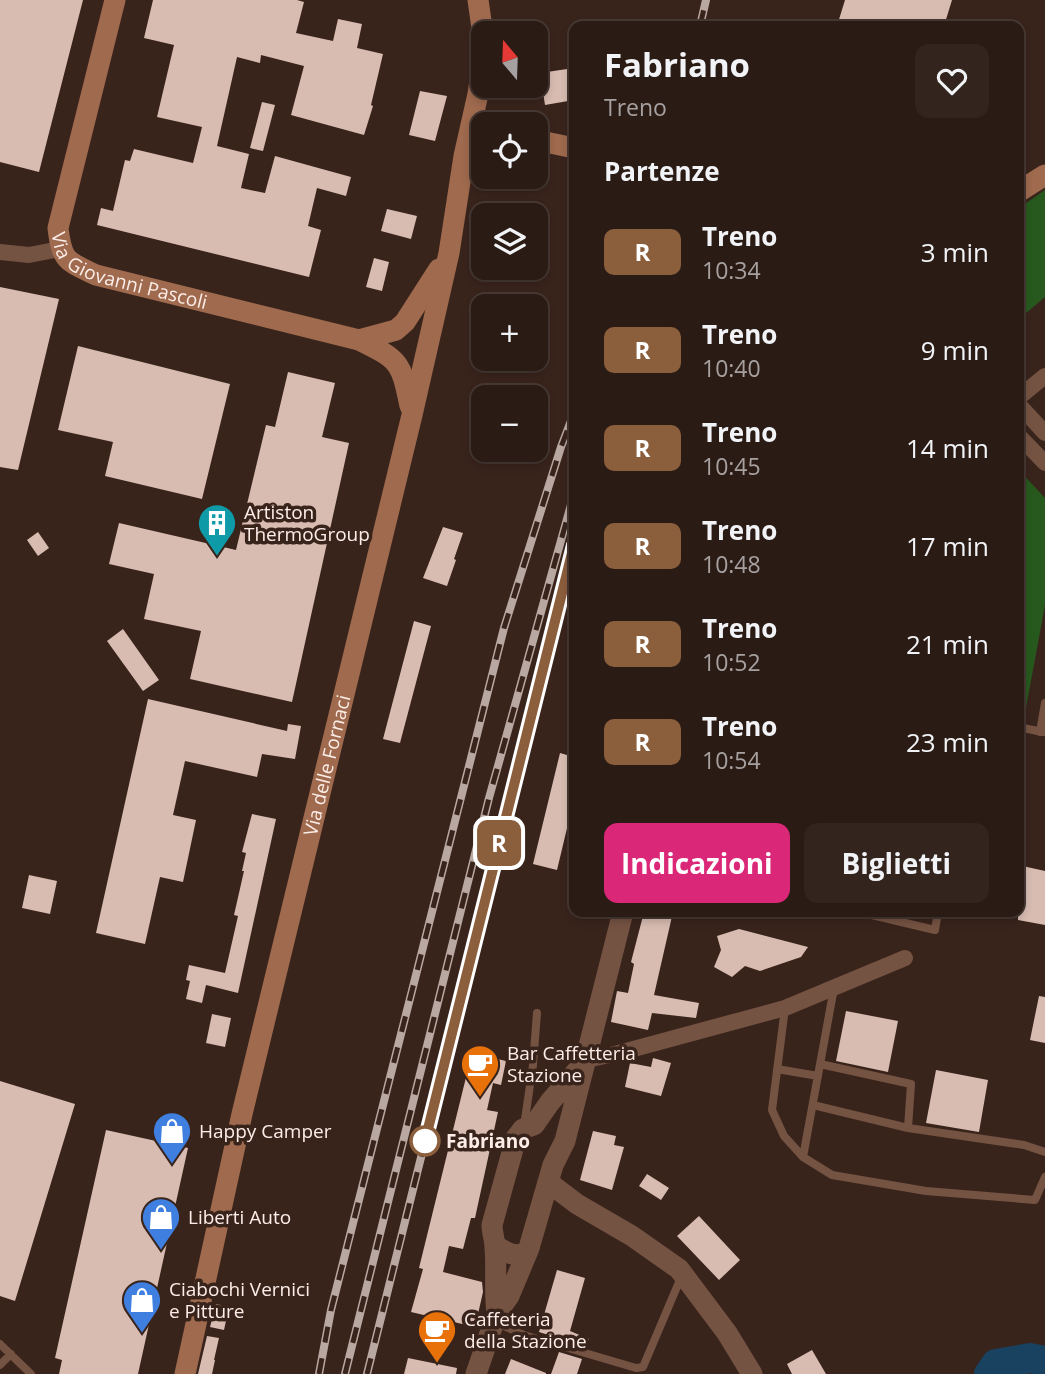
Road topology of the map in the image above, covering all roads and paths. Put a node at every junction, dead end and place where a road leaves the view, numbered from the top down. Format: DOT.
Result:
graph roads {
  1 [pos="115,0"];
  2 [pos="478,0"];
  3 [pos="481,21"];
  4 [pos="548,143"];
  5 [pos="569,147"];
  6 [pos="471,164"];
  7 [pos="1045,175"];
  8 [pos="1024,188"];
  9 [pos="60,249"];
  10 [pos="0,252"];
  11 [pos="449,253"];
  12 [pos="359,340"];
  13 [pos="1045,376"];
  14 [pos="1024,393"];
  15 [pos="1024,410"];
  16 [pos="412,415"];
  17 [pos="1045,433"];
  18 [pos="1024,441"];
  19 [pos="1045,463"];
  20 [pos="1045,703"];
  21 [pos="1024,728"];
  22 [pos="1042,732"];
  23 [pos="622,917"];
  24 [pos="880,917"];
  25 [pos="937,917"];
  26 [pos="905,958"];
  27 [pos="834,988"];
  28 [pos="785,1008"];
  29 [pos="537,1013"];
  30 [pos="586,1060"];
  31 [pos="820,1064"];
  32 [pos="777,1069"];
  33 [pos="818,1076"];
  34 [pos="813,1105"];
  35 [pos="529,1127"];
  36 [pos="908,1128"];
  37 [pos="558,1152"];
  38 [pos="1045,1152"];
  39 [pos="803,1157"];
  40 [pos="1045,1177"];
  41 [pos="548,1182"];
  42 [pos="1035,1200"];
  43 [pos="1045,1203"];
  44 [pos="576,1204"];
  45 [pos="541,1205"];
  46 [pos="495,1245"];
  47 [pos="527,1252"];
  48 [pos="682,1273"];
  49 [pos="496,1318"];
  50 [pos="0,1344"];
  51 [pos="11,1354"];
  52 [pos="0,1365"];
  53 [pos="641,1370"];
  54 [pos="31,1374"];
  55 [pos="185,1374"];
  56 [pos="476,1374"];
  57 [pos="752,1374"];
  1 -- 9 [label="main road, Via Giovanni Pascoli"];
  2 -- 3 [label="main road"];
  4 -- 5 [label="main road"];
  6 -- 11 [label="main road, Via delle Fornaci"];
  7 -- 8 [label="main road"];
  9 -- 10 [label="street"];
  9 -- 12 [label="main road, Via Giovanni Pascoli"];
  11 -- 12 [label="main road, Via Giovanni Pascoli"];
  11 -- 16 [label="main road, Via delle Fornaci"];
  12 -- 16 [label="main road, Via Giovanni Pascoli"];
  13 -- 14 [label="street"];
  15 -- 17 [label="street"];
  16 -- 55 [label="main road, Via delle Fornaci"];
  18 -- 19 [label="street"];
  20 -- 22 [label="lane"];
  21 -- 22 [label="lane"];
  23 -- 30 [label="street"];
  24 -- 25 [label="lane"];
  26 -- 27 [label="street"];
  27 -- 28 [label="street"];
  27 -- 31 [label="lane"];
  28 -- 30 [label="street"];
  28 -- 32 [label="lane"];
  29 -- 35 [label="lane"];
  30 -- 35 [label="street"];
  30 -- 37 [label="street"];
  31 -- 33 [label="lane"];
  31 -- 36 [label="lane"];
  32 -- 33 [label="lane"];
  32 -- 39 [label="lane"];
  33 -- 34 [label="lane"];
  34 -- 36 [label="lane"];
  34 -- 39 [label="lane"];
  35 -- 37 [label="street"];
  35 -- 46 [label="street"];
  36 -- 38 [label="lane"];
  37 -- 41 [label="street"];
  39 -- 42 [label="lane"];
  40 -- 42 [label="lane"];
  41 -- 44 [label="street"];
  41 -- 45 [label="street"];
  42 -- 43 [label="lane"];
  44 -- 45 [label="street"];
  44 -- 48 [label="street"];
  45 -- 47 [label="street"];
  46 -- 47 [label="street"];
  46 -- 49 [label="street"];
  47 -- 49 [label="street"];
  48 -- 53 [label="lane"];
  48 -- 57 [label="street"];
  49 -- 53 [label="lane"];
  49 -- 56 [label="street"];
  50 -- 51 [label="lane"];
  51 -- 52 [label="lane"];
  51 -- 54 [label="lane"];
}
